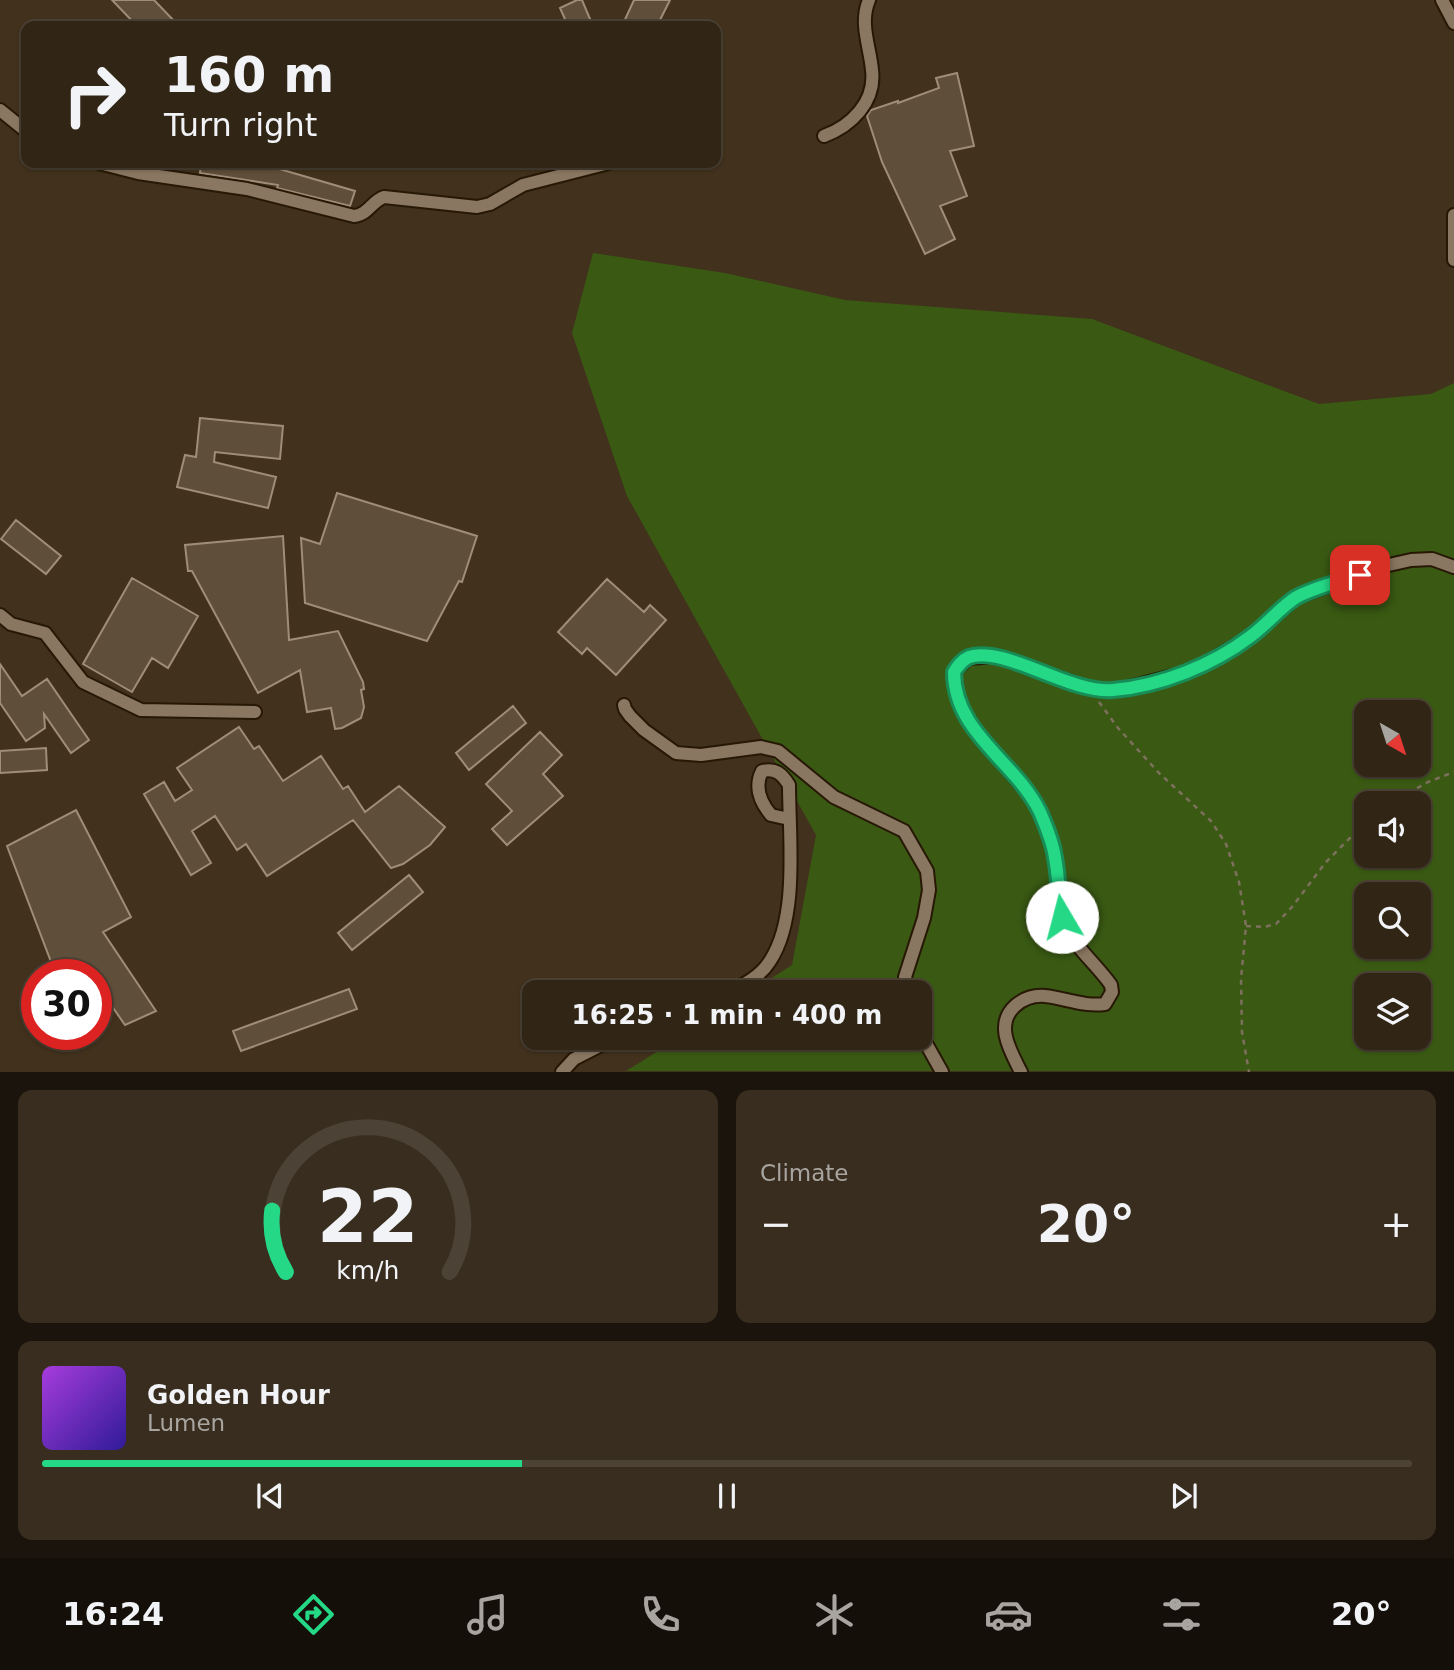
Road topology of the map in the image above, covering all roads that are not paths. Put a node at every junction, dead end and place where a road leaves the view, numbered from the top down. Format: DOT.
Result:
graph roads {
  1 [pos="869,0"];
  2 [pos="1442,0"];
  3 [pos="1454,23"];
  4 [pos="0,110"];
  5 [pos="21,127"];
  6 [pos="824,136"];
  7 [pos="118,168"];
  8 [pos="589,168"];
  9 [pos="1454,215"];
  10 [pos="1454,260"];
  11 [pos="1454,567"];
  12 [pos="0,615"];
  13 [pos="625,705"];
  14 [pos="255,712"];
  15 [pos="789,820"];
  16 [pos="748,980"];
  17 [pos="906,980"];
  18 [pos="592,1050"];
  19 [pos="930,1050"];
  20 [pos="562,1072"];
  21 [pos="942,1072"];
  22 [pos="1021,1072"];
  1 -- 6 [label="street"];
  2 -- 3 [label="street"];
  4 -- 5 [label="street"];
  7 -- 8 [label="street"];
  9 -- 10 [label="street"];
  11 -- 22 [label="street"];
  12 -- 14 [label="street"];
  13 -- 17 [label="street"];
  15 -- 16 [label="street"];
  18 -- 20 [label="street"];
  19 -- 21 [label="street"];
}
